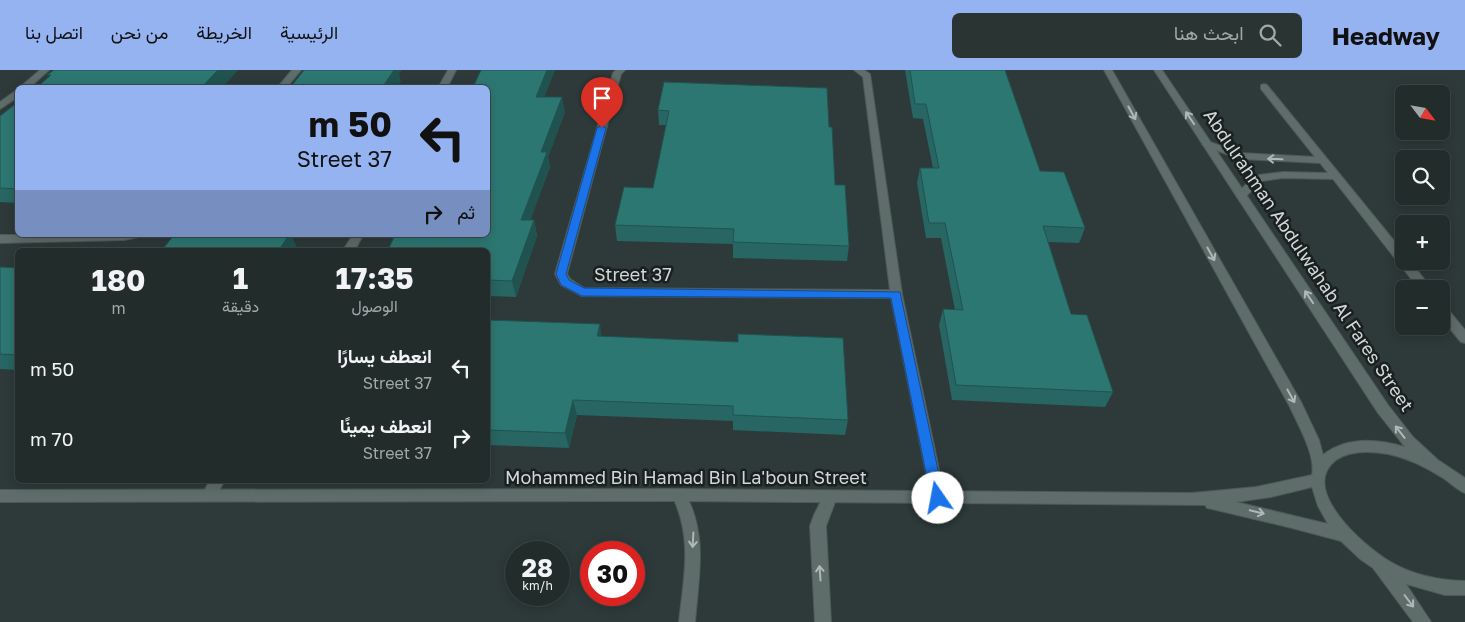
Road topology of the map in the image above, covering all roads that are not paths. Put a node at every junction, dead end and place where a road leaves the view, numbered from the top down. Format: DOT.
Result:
graph roads {
  1 [pos="45,70"];
  2 [pos="297,70"];
  3 [pos="452,70"];
  4 [pos="621,70"];
  5 [pos="858,70"];
  6 [pos="1108,70"];
  7 [pos="1158,70"];
  8 [pos="27,85"];
  9 [pos="284,85"];
  10 [pos="444,85"];
  11 [pos="1264,87"];
  12 [pos="15,94"];
  13 [pos="0,106"];
  14 [pos="1207,144"];
  15 [pos="1324,160"];
  16 [pos="1337,176"];
  17 [pos="1241,195"];
  18 [pos="124,237"];
  19 [pos="357,237"];
  20 [pos="0,239"];
  21 [pos="350,248"];
  22 [pos="1395,250"];
  23 [pos="1411,270"];
  24 [pos="1419,280"];
  25 [pos="896,294"];
  26 [pos="1450,320"];
  27 [pos="1465,339"];
  28 [pos="1434,466"];
  29 [pos="1319,473"];
  30 [pos="216,483"];
  31 [pos="1464,485"];
  32 [pos="209,495"];
  33 [pos="679,495"];
  34 [pos="0,496"];
  35 [pos="830,497"];
  36 [pos="938,498"];
  37 [pos="1192,499"];
  38 [pos="1346,536"];
  39 [pos="1368,556"];
  40 [pos="1465,588"];
  41 [pos="687,622"];
  42 [pos="823,622"];
  43 [pos="1423,622"];
  1 -- 8 [label="street"];
  2 -- 9 [label="street"];
  3 -- 10 [label="street"];
  4 -- 25 [label="street, Street 37"];
  5 -- 25 [label="street"];
  6 -- 29 [label="street, one-way"];
  14 -- 7 [label="street, Abdulrahman Abdulwahab Al Fares Street, one-way"];
  11 -- 15 [label="street"];
  12 -- 13 [label="street"];
  15 -- 14 [label="street, one-way"];
  14 -- 17 [label="street, Abdulrahman Abdulwahab Al Fares Street"];
  15 -- 16 [label="street"];
  16 -- 17 [label="street"];
  16 -- 22 [label="street"];
  28 -- 17 [label="street, Abdulrahman Abdulwahab Al Fares Street, one-way"];
  18 -- 20 [label="street"];
  19 -- 21 [label="street"];
  23 -- 24 [label="street"];
  25 -- 36 [label="street"];
  26 -- 27 [label="street"];
  28 -- 29 [label="street"];
  28 -- 31 [label="street"];
  29 -- 37 [label="street, Mohammed Bin Hamad Bin La'boun Street"];
  29 -- 38 [label="street"];
  30 -- 32 [label="street"];
  32 -- 33 [label="street, Mohammed Bin Hamad Bin La'boun Street"];
  32 -- 34 [label="street, Mohammed Bin Hamad Bin La'boun Street"];
  33 -- 35 [label="street, Mohammed Bin Hamad Bin La'boun Street"];
  33 -- 41 [label="street, one-way"];
  35 -- 36 [label="street, Mohammed Bin Hamad Bin La'boun Street"];
  42 -- 35 [label="street, one-way"];
  36 -- 37 [label="street, Mohammed Bin Hamad Bin La'boun Street"];
  37 -- 38 [label="street, Mohammed Bin Hamad Bin La'boun Street, one-way"];
  38 -- 39 [label="street"];
  39 -- 40 [label="street"];
  39 -- 43 [label="street, one-way"];
}
